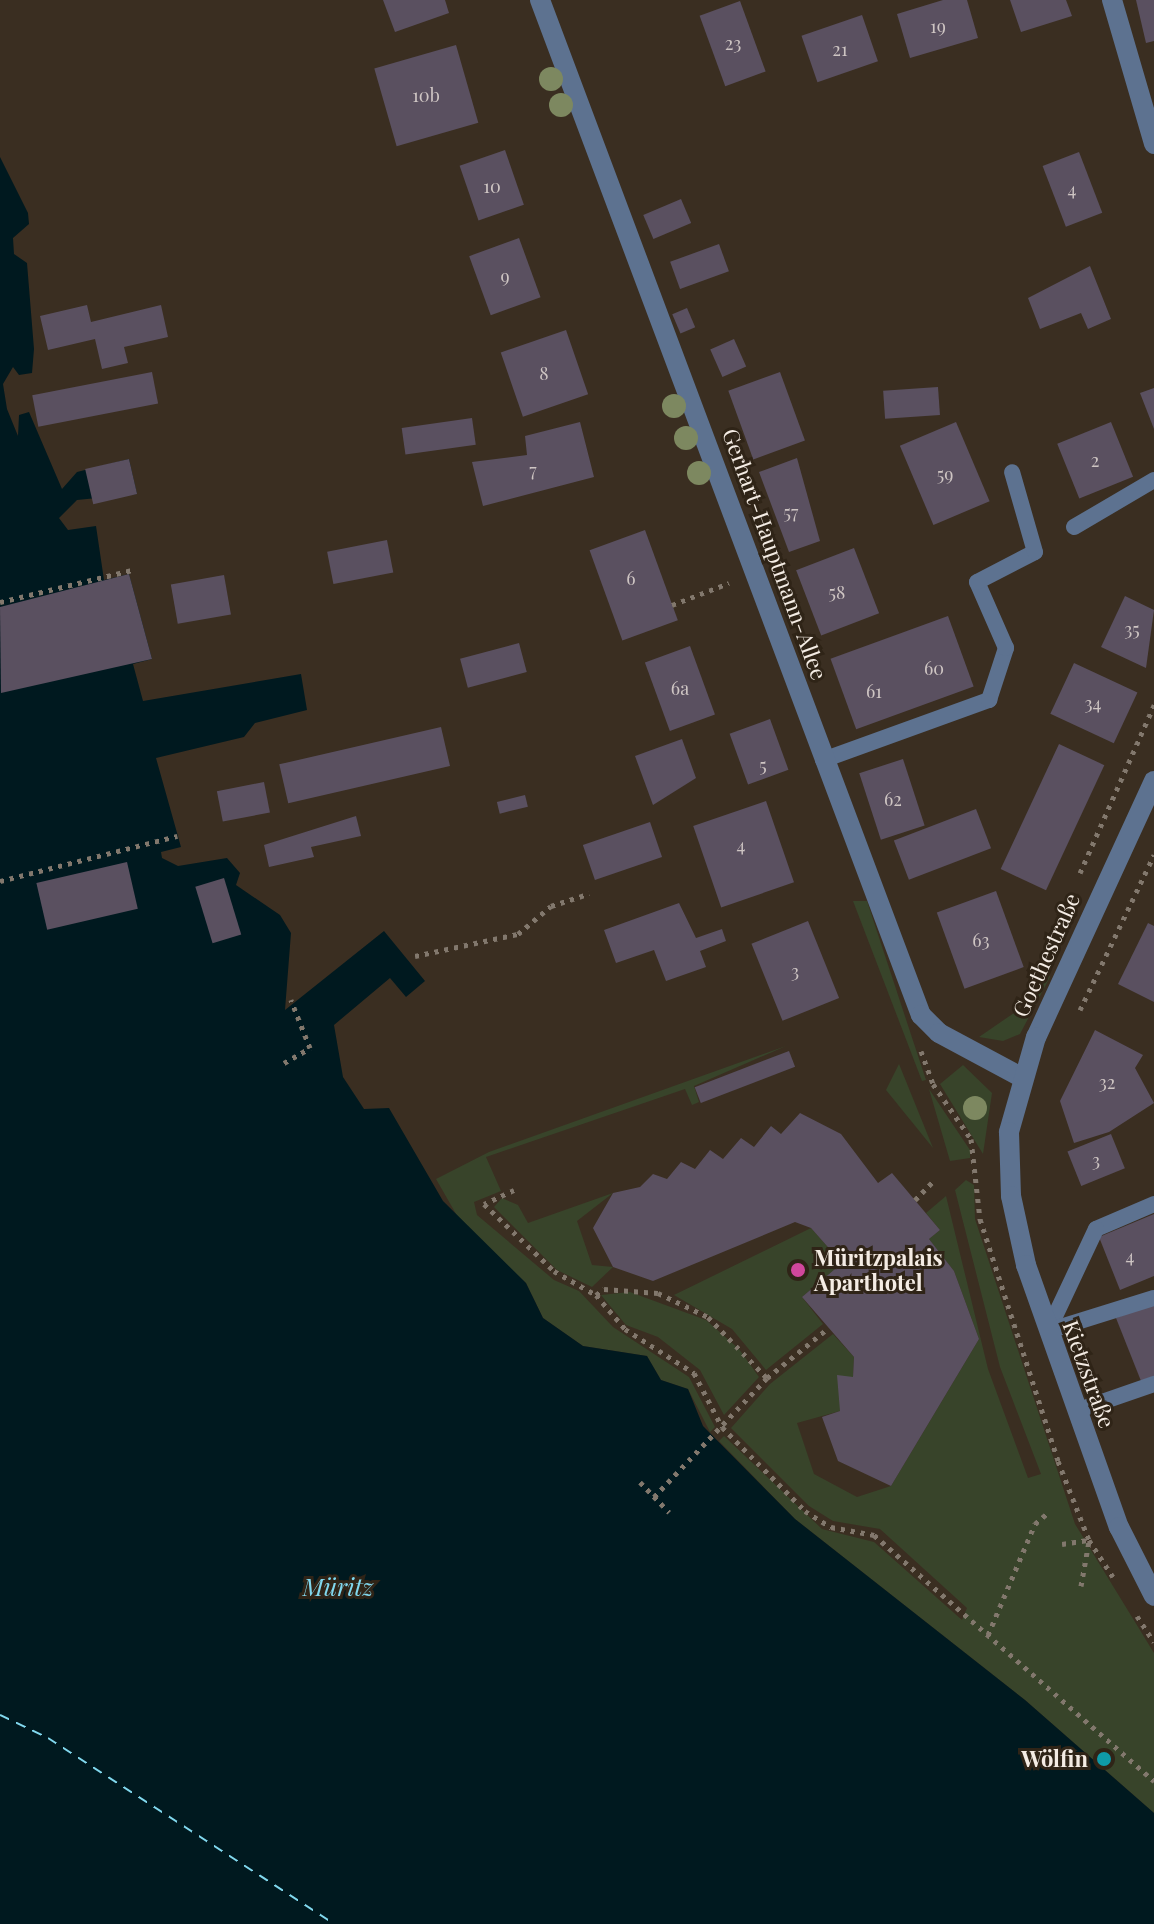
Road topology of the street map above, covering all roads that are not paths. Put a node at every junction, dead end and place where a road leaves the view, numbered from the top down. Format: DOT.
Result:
graph roads {
  1 [pos="1112,0"];
  2 [pos="543,1"];
  3 [pos="1154,144"];
  4 [pos="1012,472"];
  5 [pos="1154,480"];
  6 [pos="1074,527"];
  7 [pos="823,760"];
  8 [pos="1154,781"];
  9 [pos="1021,1077"];
  10 [pos="1009,1157"];
  11 [pos="1154,1204"];
  12 [pos="1154,1298"];
  13 [pos="1048,1331"];
  14 [pos="1154,1384"];
  15 [pos="1076,1411"];
  16 [pos="1154,1596"];
  1 -- 3 [label="street"];
  2 -- 7 [label="street, Gerhart-Hauptmann-Allee"];
  4 -- 7 [label="lane"];
  5 -- 6 [label="lane"];
  7 -- 9 [label="street, Gerhart-Hauptmann-Allee"];
  8 -- 9 [label="street, Goethestraße"];
  9 -- 10 [label="street, Goethestraße"];
  10 -- 13 [label="street, Kietzstraße"];
  11 -- 13 [label="lane"];
  12 -- 13 [label="lane"];
  13 -- 15 [label="street, Kietzstraße"];
  14 -- 15 [label="lane"];
  15 -- 16 [label="street, Kietzstraße"];
}
